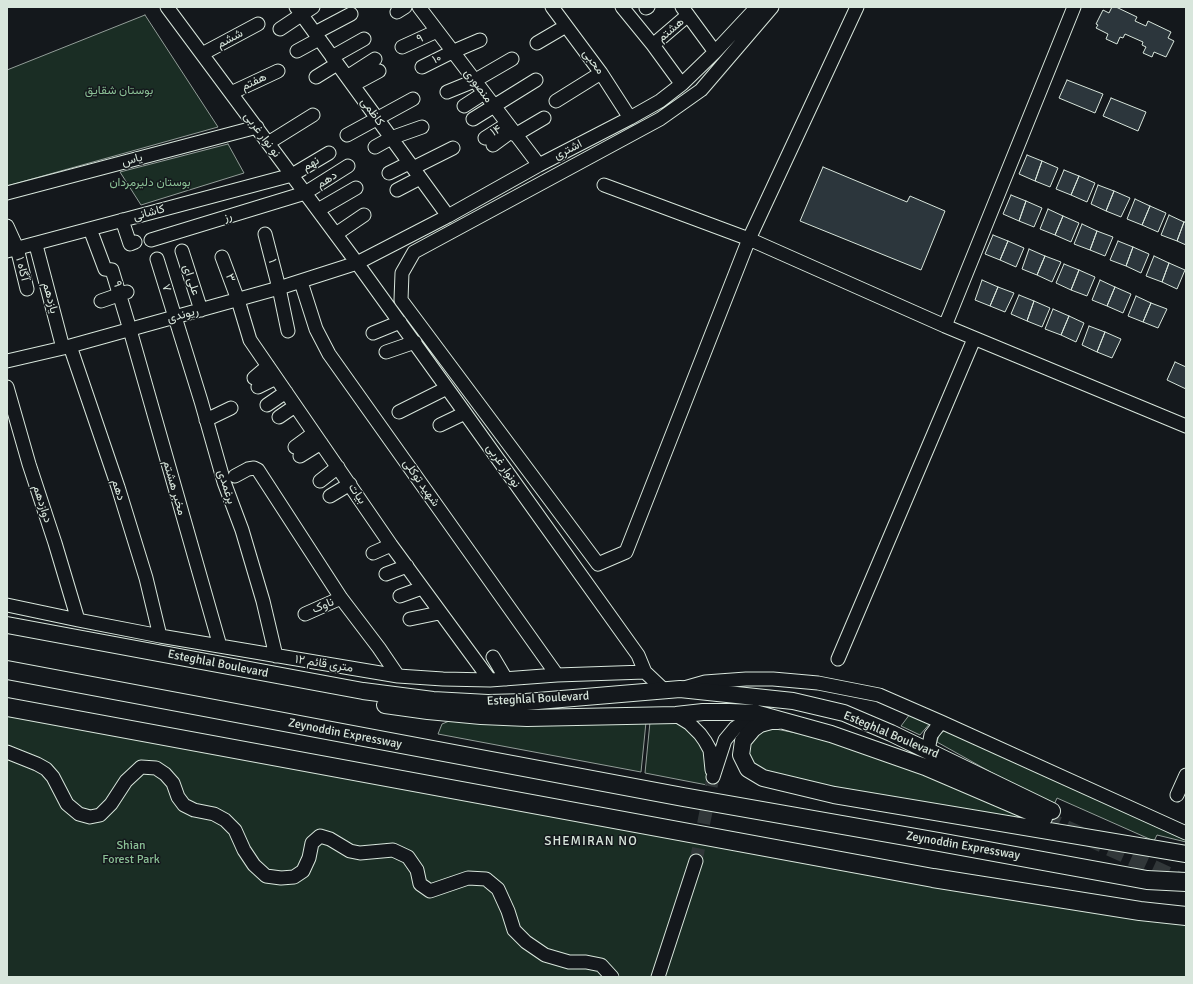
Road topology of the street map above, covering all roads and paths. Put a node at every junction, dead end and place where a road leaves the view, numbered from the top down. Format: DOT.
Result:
graph roads {
  1 [pos="313,7"];
  2 [pos="420,7"];
  3 [pos="552,7"];
  4 [pos="622,7"];
  5 [pos="757,7"];
  6 [pos="772,7"];
  7 [pos="857,7"];
  8 [pos="1074,7"];
  9 [pos="171,8"];
  10 [pos="299,11"];
  11 [pos="685,11"];
  12 [pos="351,14"];
  13 [pos="258,24"];
  14 [pos="566,26"];
  15 [pos="280,30"];
  16 [pos="437,31"];
  17 [pos="317,36"];
  18 [pos="364,39"];
  19 [pos="480,40"];
  20 [pos="537,43"];
  21 [pos="653,45"];
  22 [pos="402,47"];
  23 [pos="297,51"];
  24 [pos="452,52"];
  25 [pos="715,52"];
  26 [pos="202,54"];
  27 [pos="512,59"];
  28 [pos="335,60"];
  29 [pos="377,65"];
  30 [pos="422,67"];
  31 [pos="278,71"];
  32 [pos="601,73"];
  33 [pos="316,77"];
  34 [pos="536,80"];
  35 [pos="350,81"];
  36 [pos="474,81"];
  37 [pos="680,82"];
  38 [pos="447,92"];
  39 [pos="231,93"];
  40 [pos="484,93"];
  41 [pos="414,100"];
  42 [pos="556,101"];
  43 [pos="464,106"];
  44 [pos="494,106"];
  45 [pos="313,114"];
  46 [pos="544,118"];
  47 [pos="630,118"];
  48 [pos="377,119"];
  49 [pos="473,119"];
  50 [pos="422,127"];
  51 [pos="257,128"];
  52 [pos="512,130"];
  53 [pos="347,135"];
  54 [pos="391,138"];
  55 [pos="489,142"];
  56 [pos="268,143"];
  57 [pos="375,147"];
  58 [pos="453,148"];
  59 [pos="329,153"];
  60 [pos="539,165"];
  61 [pos="348,166"];
  62 [pos="414,170"];
  63 [pos="389,173"];
  64 [pos="292,175"];
  65 [pos="604,184"];
  66 [pos="356,188"];
  67 [pos="398,190"];
  68 [pos="306,193"];
  69 [pos="7,194"];
  70 [pos="318,210"];
  71 [pos="364,215"];
  72 [pos="448,216"];
  73 [pos="122,220"];
  74 [pos="7,226"];
  75 [pos="90,229"];
  76 [pos="264,234"];
  77 [pos="336,234"];
  78 [pos="749,239"];
  79 [pos="151,240"];
  80 [pos="134,242"];
  81 [pos="37,249"];
  82 [pos="12,250"];
  83 [pos="182,251"];
  84 [pos="222,257"];
  85 [pos="156,259"];
  86 [pos="357,263"];
  87 [pos="302,282"];
  88 [pos="280,288"];
  89 [pos="27,289"];
  90 [pos="124,293"];
  91 [pos="238,300"];
  92 [pos="101,301"];
  93 [pos="201,310"];
  94 [pos="175,317"];
  95 [pos="400,322"];
  96 [pos="129,326"];
  97 [pos="944,326"];
  98 [pos="288,331"];
  99 [pos="372,333"];
  100 [pos="974,339"];
  101 [pos="415,342"];
  102 [pos="67,347"];
  103 [pos="386,352"];
  104 [pos="7,362"];
  105 [pos="268,366"];
  106 [pos="276,378"];
  107 [pos="7,387"];
  108 [pos="447,388"];
  109 [pos="286,392"];
  110 [pos="267,405"];
  111 [pos="295,406"];
  112 [pos="231,408"];
  113 [pos="399,412"];
  114 [pos="465,413"];
  115 [pos="279,417"];
  116 [pos="206,420"];
  117 [pos="440,425"];
  118 [pos="1186,426"];
  119 [pos="318,438"];
  120 [pos="297,451"];
  121 [pos="338,467"];
  122 [pos="235,476"];
  123 [pos="320,482"];
  124 [pos="350,484"];
  125 [pos="330,496"];
  126 [pos="391,545"];
  127 [pos="372,553"];
  128 [pos="407,566"];
  129 [pos="386,574"];
  130 [pos="422,588"];
  131 [pos="400,596"];
  132 [pos="341,598"];
  133 [pos="7,605"];
  134 [pos="440,613"];
  135 [pos="305,614"];
  136 [pos="410,619"];
  137 [pos="78,620"];
  138 [pos="7,625"];
  139 [pos="7,636"];
  140 [pos="160,636"];
  141 [pos="220,646"];
  142 [pos="276,656"];
  143 [pos="493,657"];
  144 [pos="838,659"];
  145 [pos="7,670"];
  146 [pos="644,672"];
  147 [pos="557,675"];
  148 [pos="398,676"];
  149 [pos="506,679"];
  150 [pos="490,680"];
  151 [pos="680,689"];
  152 [pos="664,690"];
  153 [pos="634,693"];
  154 [pos="566,699"];
  155 [pos="7,707"];
  156 [pos="758,714"];
  157 [pos="676,715"];
  158 [pos="569,717"];
  159 [pos="788,722"];
  160 [pos="866,722"];
  161 [pos="941,722"];
  162 [pos="857,742"];
  163 [pos="928,750"];
  164 [pos="7,752"];
  165 [pos="1186,775"];
  166 [pos="1177,795"];
  167 [pos="1186,833"];
  168 [pos="1186,854"];
  169 [pos="696,862"];
  170 [pos="1186,882"];
  171 [pos="1186,916"];
  172 [pos="612,977"];
  173 [pos="658,977"];
  1 -- 10 [label="street"];
  2 -- 16 [label="street, منصوری"];
  3 -- 14 [label="street, محبی"];
  4 -- 21 [label="street, هشتم"];
  5 -- 25 [label="street, اشتری"];
  6 -- 78 [label="street"];
  7 -- 78 [label="street"];
  8 -- 97 [label="street"];
  9 -- 26 [label="street, نو نوار غربی"];
  10 -- 15 [label="street"];
  10 -- 17 [label="street, کاظمی"];
  11 -- 21 [label="street, هشتم"];
  11 -- 25 [label="street"];
  12 -- 17 [label="street"];
  13 -- 26 [label="street, ششم"];
  14 -- 20 [label="street"];
  14 -- 32 [label="street, محبی"];
  16 -- 22 [label="street, ۹"];
  16 -- 24 [label="street, منصوری"];
  17 -- 23 [label="street"];
  17 -- 28 [label="street, کاظمی"];
  18 -- 28 [label="street"];
  19 -- 24 [label="street, ۱۰"];
  21 -- 37 [label="street, هشتم"];
  24 -- 30 [label="street, ۱۰"];
  24 -- 36 [label="street, منصوری"];
  25 -- 47 [label="street, اشتری"];
  26 -- 39 [label="street, نو نوار غربی"];
  27 -- 36 [label="street"];
  28 -- 33 [label="street"];
  28 -- 35 [label="street, کاظمی"];
  29 -- 35 [label="street"];
  31 -- 39 [label="street, هفتم"];
  32 -- 42 [label="street"];
  32 -- 47 [label="street, محبی"];
  34 -- 44 [label="street"];
  35 -- 48 [label="street, کاظمی"];
  36 -- 38 [label="street"];
  36 -- 40 [label="street, منصوری"];
  39 -- 51 [label="street, نو نوار غربی"];
  40 -- 43 [label="street"];
  40 -- 44 [label="street, منصوری"];
  41 -- 48 [label="street"];
  44 -- 49 [label="street"];
  44 -- 52 [label="street, منصوری"];
  45 -- 56 [label="street"];
  46 -- 52 [label="street"];
  47 -- 60 [label="street, اشتری"];
  48 -- 53 [label="street"];
  48 -- 54 [label="street, کاظمی"];
  50 -- 54 [label="street"];
  51 -- 56 [label="street, نو نوار غربی"];
  51 -- 69 [label="street, یاس"];
  52 -- 55 [label="street"];
  52 -- 60 [label="street, منصوری"];
  54 -- 57 [label="street"];
  54 -- 62 [label="street, کاظمی"];
  56 -- 64 [label="street, نو نوار غربی"];
  58 -- 62 [label="street"];
  59 -- 64 [label="street, نهم"];
  60 -- 72 [label="street, اشتری"];
  61 -- 68 [label="street, دهم"];
  62 -- 63 [label="street"];
  62 -- 67 [label="street"];
  62 -- 72 [label="street, کاظمی"];
  64 -- 68 [label="street, نو نوار غربی"];
  64 -- 73 [label="street, کاشانی"];
  65 -- 78 [label="street"];
  66 -- 70 [label="street"];
  68 -- 70 [label="street, نو نوار غربی"];
  68 -- 79 [label="street, رز"];
  70 -- 77 [label="street, نو نوار غربی"];
  71 -- 77 [label="street"];
  72 -- 86 [label="street, اشتری"];
  73 -- 75 [label="street, کاشانی"];
  73 -- 80 [label="street"];
  74 -- 82 [label="street, آگاه ۱"];
  75 -- 82 [label="street, کاشانی"];
  75 -- 90 [label="street, ۹"];
  76 -- 88 [label="street, ۱"];
  77 -- 86 [label="street, نو نوار غربی"];
  78 -- 97 [label="street"];
  81 -- 102 [label="street, یازدهم"];
  82 -- 89 [label="street, آگاه ۱"];
  83 -- 93 [label="street, علی ای"];
  84 -- 91 [label="street, ۳"];
  85 -- 94 [label="street, ۷"];
  86 -- 87 [label="street, ریوندی"];
  86 -- 95 [label="street, نونوار غربی"];
  87 -- 88 [label="street, ریوندی"];
  87 -- 147 [label="street, شهید توکلی"];
  88 -- 91 [label="street, ریوندی"];
  88 -- 98 [label="street, ۱"];
  90 -- 92 [label="street"];
  90 -- 96 [label="street, ۹"];
  91 -- 93 [label="street, ریوندی"];
  91 -- 105 [label="street, بیات"];
  93 -- 94 [label="street, ریوندی"];
  94 -- 96 [label="street, ریوندی"];
  94 -- 116 [label="street, برغمدی"];
  95 -- 99 [label="street"];
  95 -- 101 [label="street, نونوار غربی"];
  96 -- 102 [label="street, ریوندی"];
  96 -- 141 [label="street, مخبر هشتم"];
  97 -- 100 [label="street"];
  100 -- 118 [label="street"];
  100 -- 144 [label="street"];
  101 -- 103 [label="street"];
  101 -- 108 [label="street, نونوار غربی"];
  102 -- 104 [label="street, ریوندی"];
  102 -- 140 [label="street, دهم"];
  105 -- 106 [label="street, بیات"];
  105 -- 106 [label="street"];
  106 -- 109 [label="street, بیات"];
  107 -- 137 [label="street, دوازدهم"];
  108 -- 113 [label="street"];
  108 -- 114 [label="street, نونوار غربی"];
  109 -- 110 [label="street"];
  109 -- 111 [label="street, بیات"];
  111 -- 115 [label="street"];
  111 -- 119 [label="street, بیات"];
  112 -- 116 [label="street"];
  114 -- 117 [label="street"];
  114 -- 146 [label="street, نونوار غربی"];
  116 -- 142 [label="street, برغمدی"];
  119 -- 120 [label="street"];
  119 -- 121 [label="street, بیات"];
  121 -- 123 [label="street"];
  121 -- 124 [label="street, بیات"];
  122 -- 132 [label="street, برغمدی"];
  124 -- 125 [label="street"];
  124 -- 126 [label="street, بیات"];
  126 -- 127 [label="street"];
  126 -- 128 [label="street, بیات"];
  128 -- 129 [label="street"];
  128 -- 130 [label="street, بیات"];
  130 -- 131 [label="street"];
  130 -- 134 [label="street, بیات"];
  132 -- 135 [label="street, ناوک"];
  132 -- 148 [label="street, برغمدی"];
  133 -- 137 [label="street, ۱۲ متری قائم"];
  134 -- 136 [label="street"];
  134 -- 150 [label="street, بیات"];
  137 -- 140 [label="street, ۱۲ متری قائم"];
  138 -- 154 [label="main road, Esteghlal Boulevard"];
  139 -- 158 [label="main road, Esteghlal Boulevard"];
  140 -- 141 [label="street, ۱۲ متری قائم"];
  141 -- 142 [label="street, ۱۲ متری قائم"];
  142 -- 148 [label="street, ۱۲ متری قائم"];
  143 -- 149 [label="street"];
  145 -- 170 [label="highway, Zeynoddin Expressway"];
  146 -- 147 [label="street, ۱۲ متری قائم"];
  146 -- 152 [label="street"];
  146 -- 153 [label="street"];
  147 -- 149 [label="street, ۱۲ متری قائم"];
  148 -- 150 [label="street, ۱۲ متری قائم"];
  149 -- 150 [label="street, ۱۲ متری قائم"];
  151 -- 152 [label="main road, Esteghlal Boulevard"];
  151 -- 160 [label="main road, Esteghlal Boulevard"];
  151 -- 161 [label="street"];
  152 -- 153 [label="main road, Esteghlal Boulevard"];
  153 -- 154 [label="main road, Esteghlal Boulevard"];
  154 -- 158 [label="main road"];
  155 -- 171 [label="highway"];
  156 -- 157 [label="main road, Esteghlal Boulevard"];
  156 -- 157 [label="street"];
  156 -- 159 [label="main road, Esteghlal Boulevard"];
  157 -- 158 [label="main road, Esteghlal Boulevard"];
  159 -- 162 [label="main road, Esteghlal Boulevard"];
  159 -- 168 [label="main road"];
  160 -- 162 [label="main road"];
  160 -- 163 [label="main road, Esteghlal Boulevard"];
  161 -- 163 [label="street"];
  161 -- 167 [label="street"];
  162 -- 163 [label="main road, Esteghlal Boulevard"];
  164 -- 172 [label="street"];
  165 -- 166 [label="street"];
  169 -- 173 [label="street"];
}
